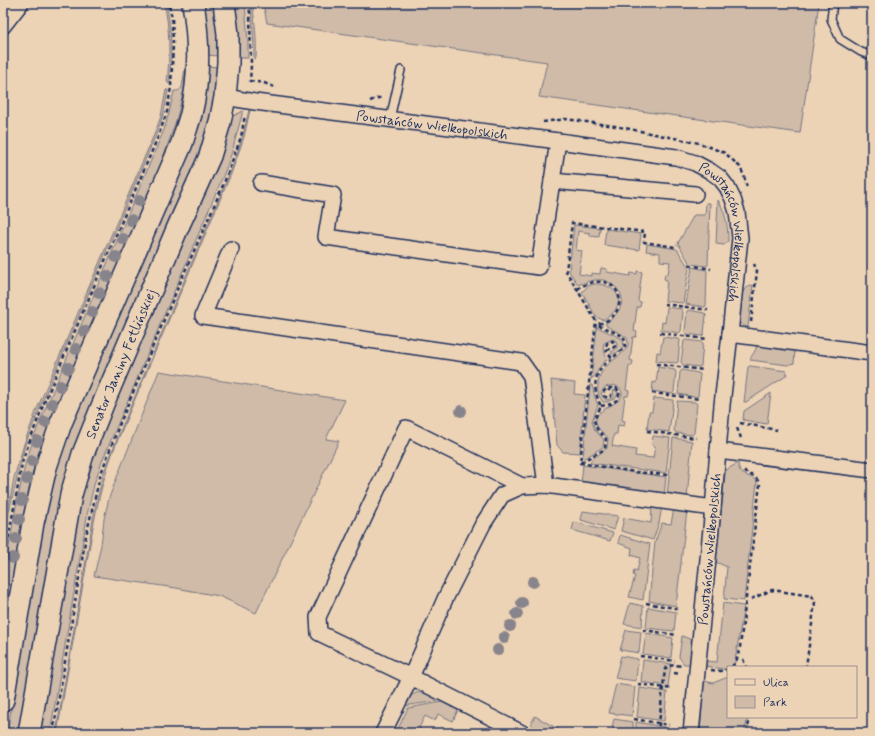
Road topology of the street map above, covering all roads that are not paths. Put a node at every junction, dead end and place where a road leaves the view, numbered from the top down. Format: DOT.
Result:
graph roads {
  1 [pos="21,3"];
  2 [pos="193,3"];
  3 [pos="224,3"];
  4 [pos="833,3"];
  5 [pos="3,26"];
  6 [pos="872,56"];
  7 [pos="401,70"];
  8 [pos="225,97"];
  9 [pos="390,120"];
  10 [pos="558,141"];
  11 [pos="552,181"];
  12 [pos="261,183"];
  13 [pos="695,194"];
  14 [pos="231,249"];
  15 [pos="730,334"];
  16 [pos="872,353"];
  17 [pos="718,451"];
  18 [pos="872,470"];
  19 [pos="546,485"];
  20 [pos="522,486"];
  21 [pos="713,508"];
  22 [pos="411,677"];
  23 [pos="3,700"];
  24 [pos="29,733"];
  25 [pos="383,733"];
  26 [pos="522,733"];
  27 [pos="691,733"];
  1 -- 5 [label="street"];
  2 -- 23 [label="main road"];
  3 -- 8 [label="main road, Senator Janiny Fetlińskiej"];
  4 -- 6 [label="lane"];
  7 -- 9 [label="lane"];
  8 -- 9 [label="street, Powstańców Wielkopolskich"];
  8 -- 24 [label="main road, Senator Janiny Fetlińskiej"];
  9 -- 10 [label="street, Powstańców Wielkopolskich"];
  10 -- 11 [label="street"];
  10 -- 15 [label="street, Powstańców Wielkopolskich"];
  11 -- 12 [label="street"];
  11 -- 13 [label="street"];
  14 -- 19 [label="street"];
  15 -- 16 [label="street"];
  15 -- 17 [label="street, Powstańców Wielkopolskich"];
  17 -- 18 [label="street"];
  17 -- 21 [label="street, Powstańców Wielkopolskich"];
  19 -- 20 [label="street"];
  19 -- 21 [label="street"];
  20 -- 22 [label="street"];
  20 -- 22 [label="street"];
  21 -- 27 [label="street, Powstańców Wielkopolskich"];
  22 -- 25 [label="street"];
  22 -- 26 [label="street"];
}
